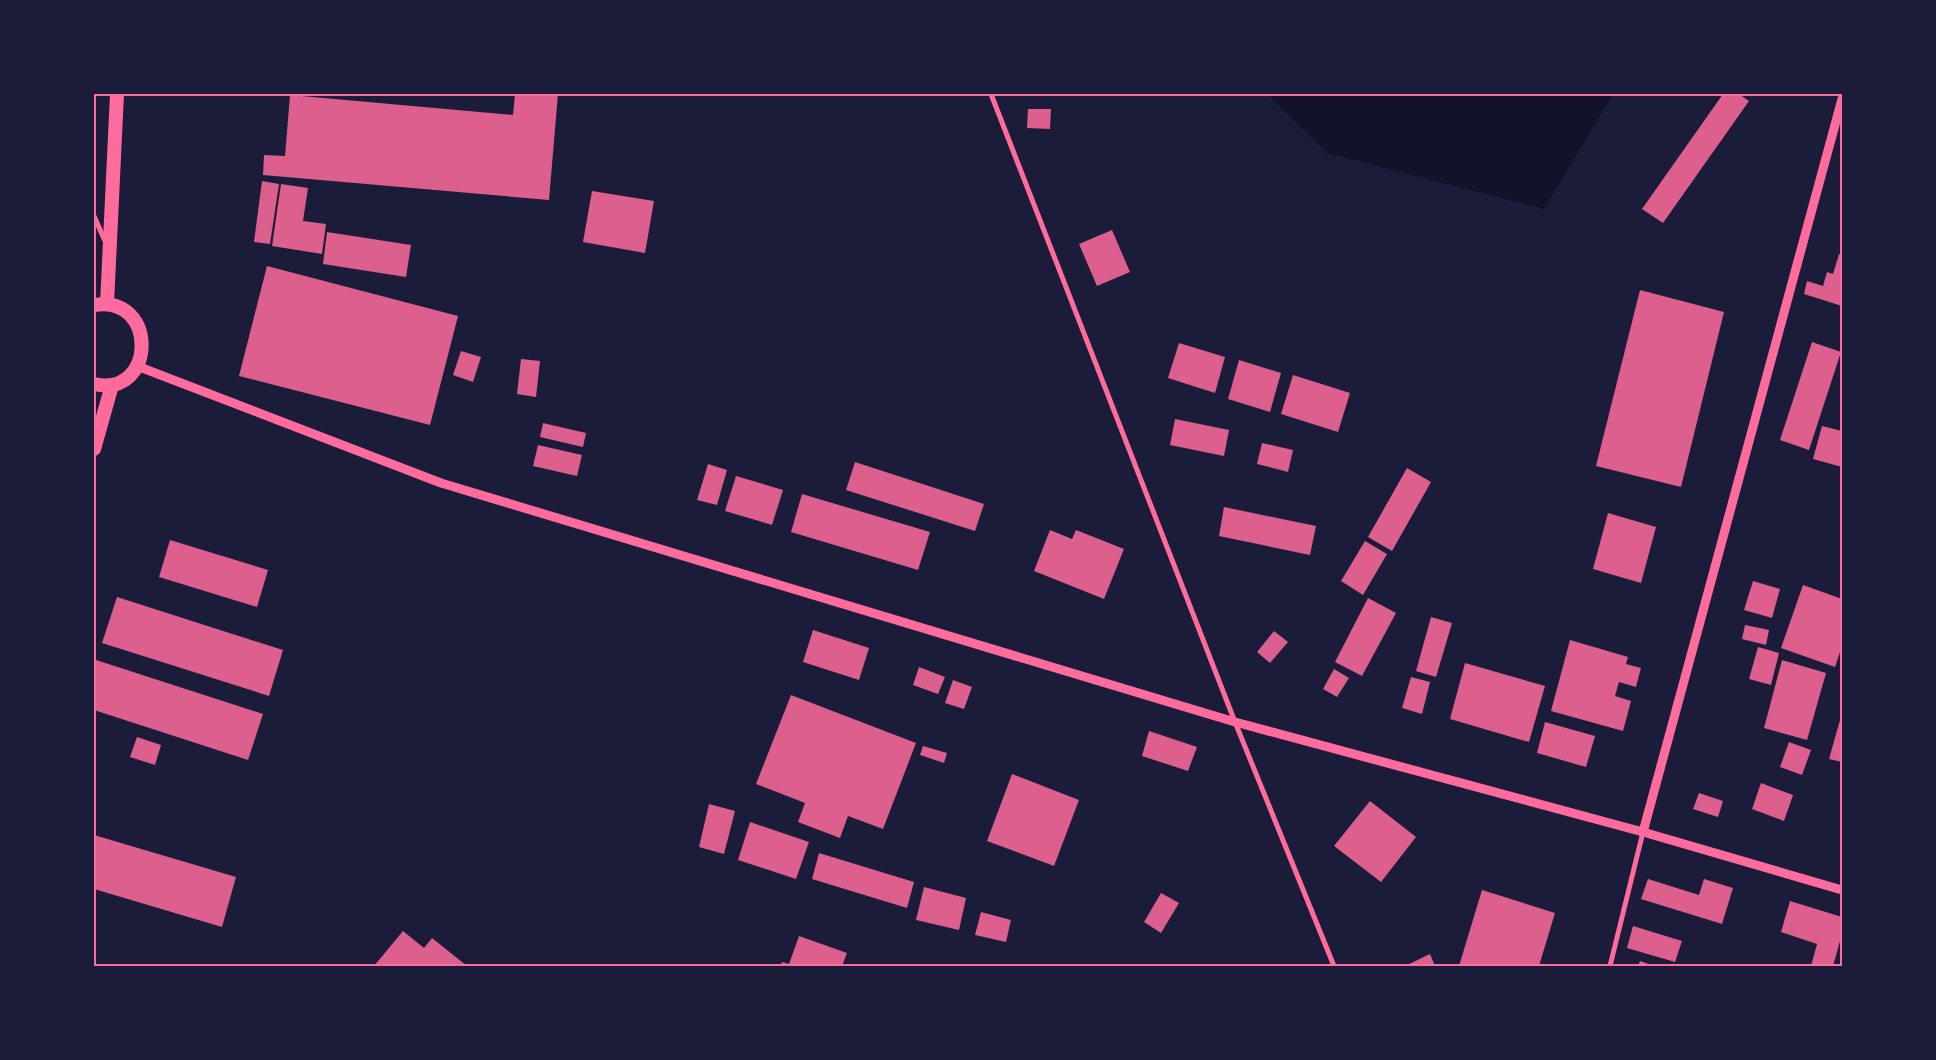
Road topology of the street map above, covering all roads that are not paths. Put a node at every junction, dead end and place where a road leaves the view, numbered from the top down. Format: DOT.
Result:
graph roads {
  1 [pos="118,94"];
  2 [pos="991,94"];
  3 [pos="1842,99"];
  4 [pos="94,216"];
  5 [pos="109,249"];
  6 [pos="101,304"];
  7 [pos="137,366"];
  8 [pos="94,384"];
  9 [pos="112,385"];
  10 [pos="94,450"];
  11 [pos="1235,722"];
  12 [pos="1643,832"];
  13 [pos="1842,890"];
  14 [pos="1334,966"];
  15 [pos="1610,966"];
  1 -- 5 [label="highway"];
  2 -- 11 [label="street"];
  3 -- 12 [label="street"];
  4 -- 5 [label="street"];
  5 -- 6 [label="highway"];
  6 -- 7 [label="highway"];
  7 -- 9 [label="highway"];
  7 -- 11 [label="street"];
  8 -- 9 [label="highway"];
  9 -- 10 [label="highway"];
  11 -- 12 [label="street"];
  11 -- 14 [label="street"];
  12 -- 13 [label="street"];
  12 -- 15 [label="street"];
}
